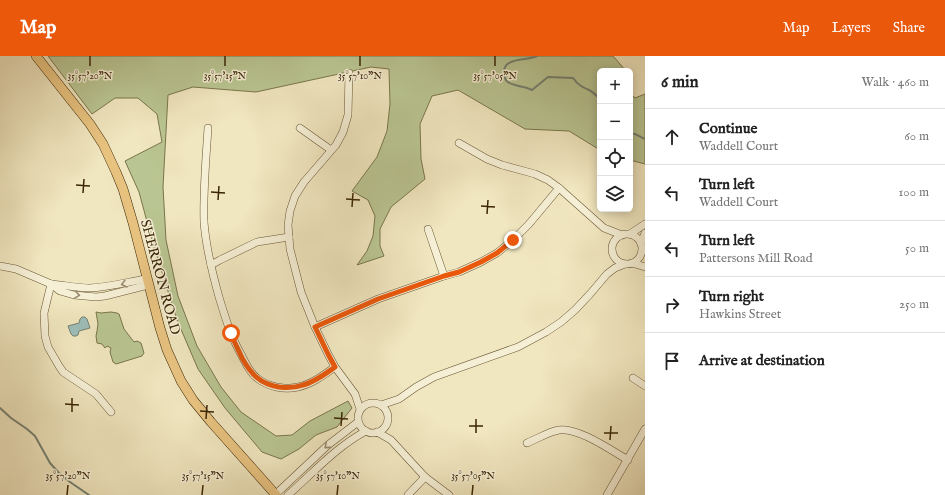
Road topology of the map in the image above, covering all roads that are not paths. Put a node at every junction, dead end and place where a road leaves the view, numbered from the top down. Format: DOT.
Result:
graph roads {
  1 [pos="36,56"];
  2 [pos="349,74"];
  3 [pos="208,128"];
  4 [pos="300,128"];
  5 [pos="460,143"];
  6 [pos="331,150"];
  7 [pos="559,188"];
  8 [pos="645,224"];
  9 [pos="604,228"];
  10 [pos="428,229"];
  11 [pos="645,233"];
  12 [pos="630,234"];
  13 [pos="622,235"];
  14 [pos="289,237"];
  15 [pos="641,243"];
  16 [pos="612,249"];
  17 [pos="643,255"];
  18 [pos="629,263"];
  19 [pos="210,265"];
  20 [pos="0,266"];
  21 [pos="645,267"];
  22 [pos="607,274"];
  23 [pos="444,276"];
  24 [pos="147,282"];
  25 [pos="52,284"];
  26 [pos="315,327"];
  27 [pos="335,367"];
  28 [pos="633,378"];
  29 [pos="645,386"];
  30 [pos="355,394"];
  31 [pos="399,399"];
  32 [pos="369,403"];
  33 [pos="381,405"];
  34 [pos="360,409"];
  35 [pos="112,412"];
  36 [pos="388,415"];
  37 [pos="358,422"];
  38 [pos="386,424"];
  39 [pos="645,429"];
  40 [pos="366,431"];
  41 [pos="377,432"];
  42 [pos="391,440"];
  43 [pos="527,443"];
  44 [pos="628,460"];
  45 [pos="425,477"];
  46 [pos="276,495"];
  47 [pos="288,495"];
  48 [pos="408,495"];
  49 [pos="449,495"];
  50 [pos="607,495"];
  1 -- 24 [label="main road, SHERRON ROAD"];
  2 -- 6 [label="street"];
  3 -- 19 [label="street"];
  4 -- 6 [label="street"];
  5 -- 7 [label="street"];
  6 -- 14 [label="street"];
  7 -- 9 [label="street"];
  7 -- 23 [label="street"];
  8 -- 12 [label="street"];
  9 -- 13 [label="street"];
  9 -- 16 [label="street"];
  10 -- 23 [label="street"];
  11 -- 15 [label="street"];
  12 -- 13 [label="street"];
  12 -- 15 [label="street"];
  13 -- 16 [label="street"];
  14 -- 19 [label="street"];
  14 -- 26 [label="street"];
  15 -- 17 [label="street"];
  16 -- 18 [label="street"];
  16 -- 22 [label="street"];
  17 -- 18 [label="street"];
  18 -- 21 [label="street"];
  18 -- 22 [label="street"];
  19 -- 27 [label="street"];
  20 -- 25 [label="street"];
  22 -- 31 [label="street"];
  23 -- 26 [label="street"];
  24 -- 25 [label="street"];
  24 -- 46 [label="main road, SHERRON ROAD"];
  25 -- 35 [label="street"];
  26 -- 27 [label="street"];
  27 -- 30 [label="street"];
  28 -- 29 [label="street"];
  30 -- 32 [label="street"];
  30 -- 34 [label="street"];
  31 -- 33 [label="street"];
  31 -- 36 [label="street"];
  32 -- 33 [label="street"];
  32 -- 34 [label="street"];
  33 -- 36 [label="street"];
  34 -- 37 [label="street"];
  36 -- 38 [label="street"];
  37 -- 40 [label="street"];
  37 -- 46 [label="street, one-way"];
  38 -- 41 [label="street"];
  38 -- 42 [label="street"];
  39 -- 44 [label="street"];
  40 -- 41 [label="street"];
  40 -- 47 [label="street"];
  41 -- 42 [label="street"];
  42 -- 45 [label="street"];
  43 -- 44 [label="street"];
  44 -- 50 [label="street"];
  45 -- 48 [label="street"];
  45 -- 49 [label="street"];
}
